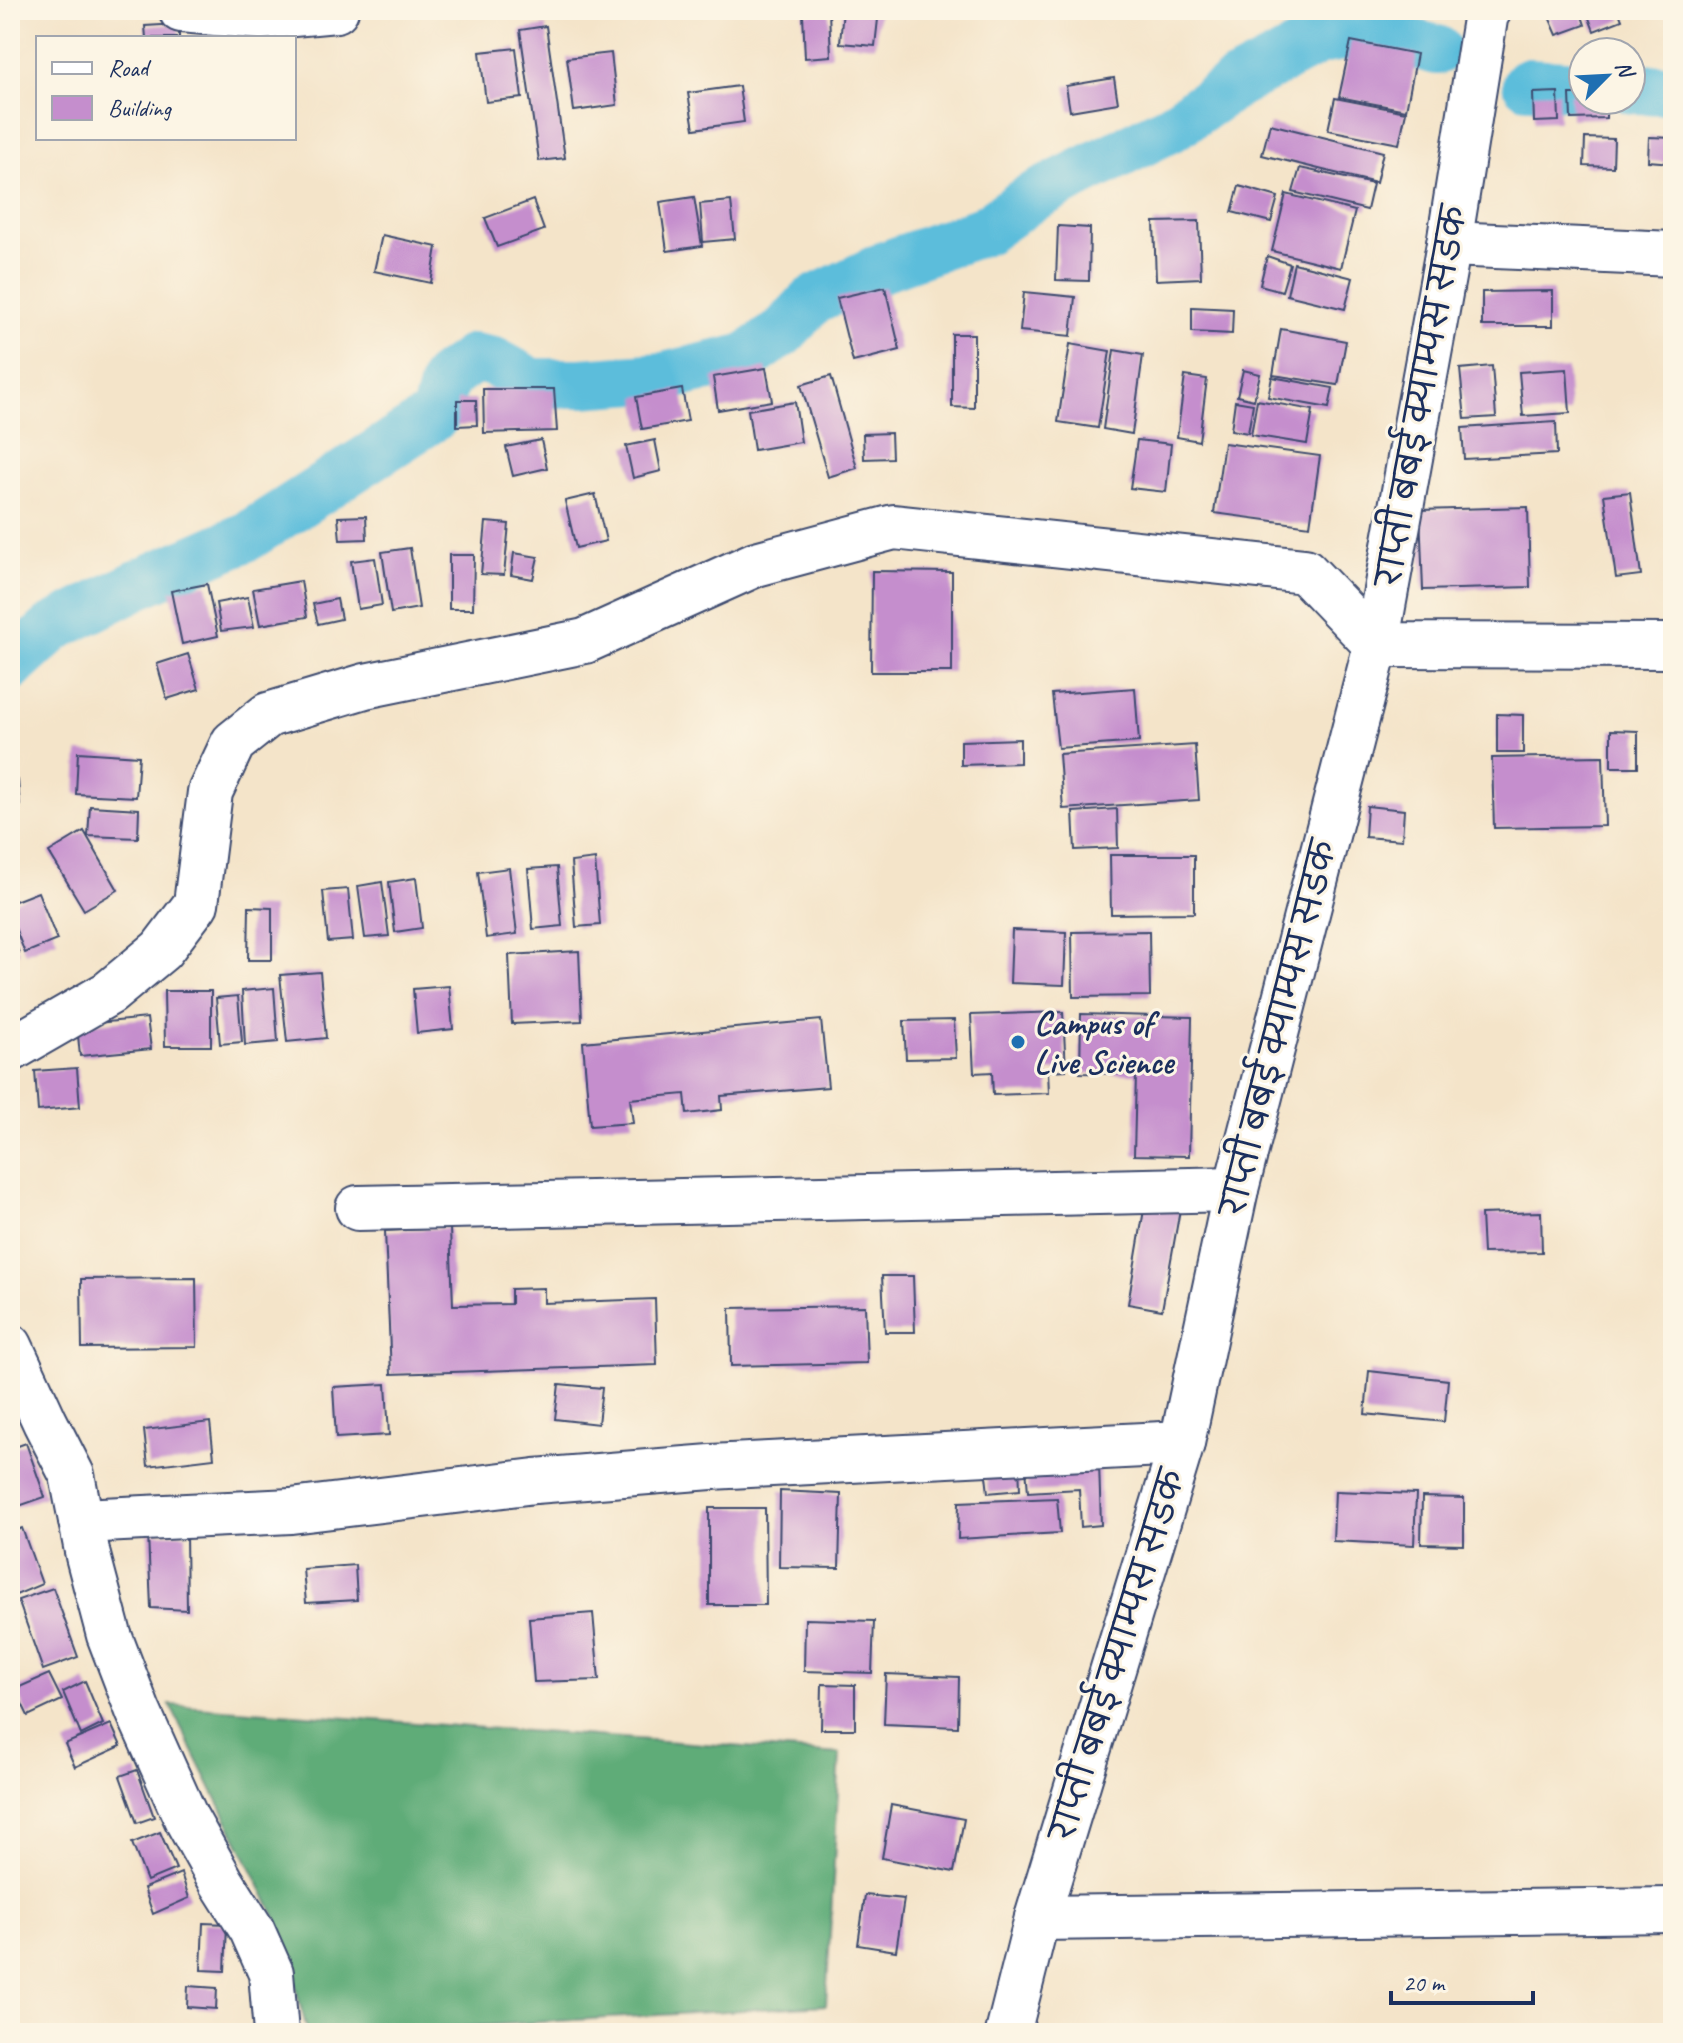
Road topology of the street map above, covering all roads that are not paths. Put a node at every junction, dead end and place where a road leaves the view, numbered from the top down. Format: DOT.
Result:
graph roads {
  1 [pos="181,10"];
  2 [pos="336,10"];
  3 [pos="1484,11"];
  4 [pos="1449,244"];
  5 [pos="1673,254"];
  6 [pos="1376,645"];
  7 [pos="1673,646"];
  8 [pos="10,1050"];
  9 [pos="1236,1189"];
  10 [pos="358,1208"];
  11 [pos="10,1346"];
  12 [pos="1182,1443"];
  13 [pos="81,1521"];
  14 [pos="1673,1910"];
  15 [pos="1037,1918"];
  16 [pos="276,2033"];
  17 [pos="1008,2033"];
  1 -- 2 [label="street"];
  3 -- 4 [label="street, राप्ती बबई क्याम्पस सडक"];
  4 -- 5 [label="street"];
  4 -- 6 [label="street, राप्ती बबई क्याम्पस सडक"];
  6 -- 7 [label="street"];
  6 -- 8 [label="street"];
  6 -- 9 [label="street, राप्ती बबई क्याम्पस सडक"];
  9 -- 10 [label="street"];
  9 -- 12 [label="street, राप्ती बबई क्याम्पस सडक"];
  11 -- 13 [label="street"];
  12 -- 13 [label="street"];
  12 -- 15 [label="street, राप्ती बबई क्याम्पस सडक"];
  13 -- 16 [label="street"];
  14 -- 15 [label="street"];
  15 -- 17 [label="street, राप्ती बबई क्याम्पस सडक"];
}
